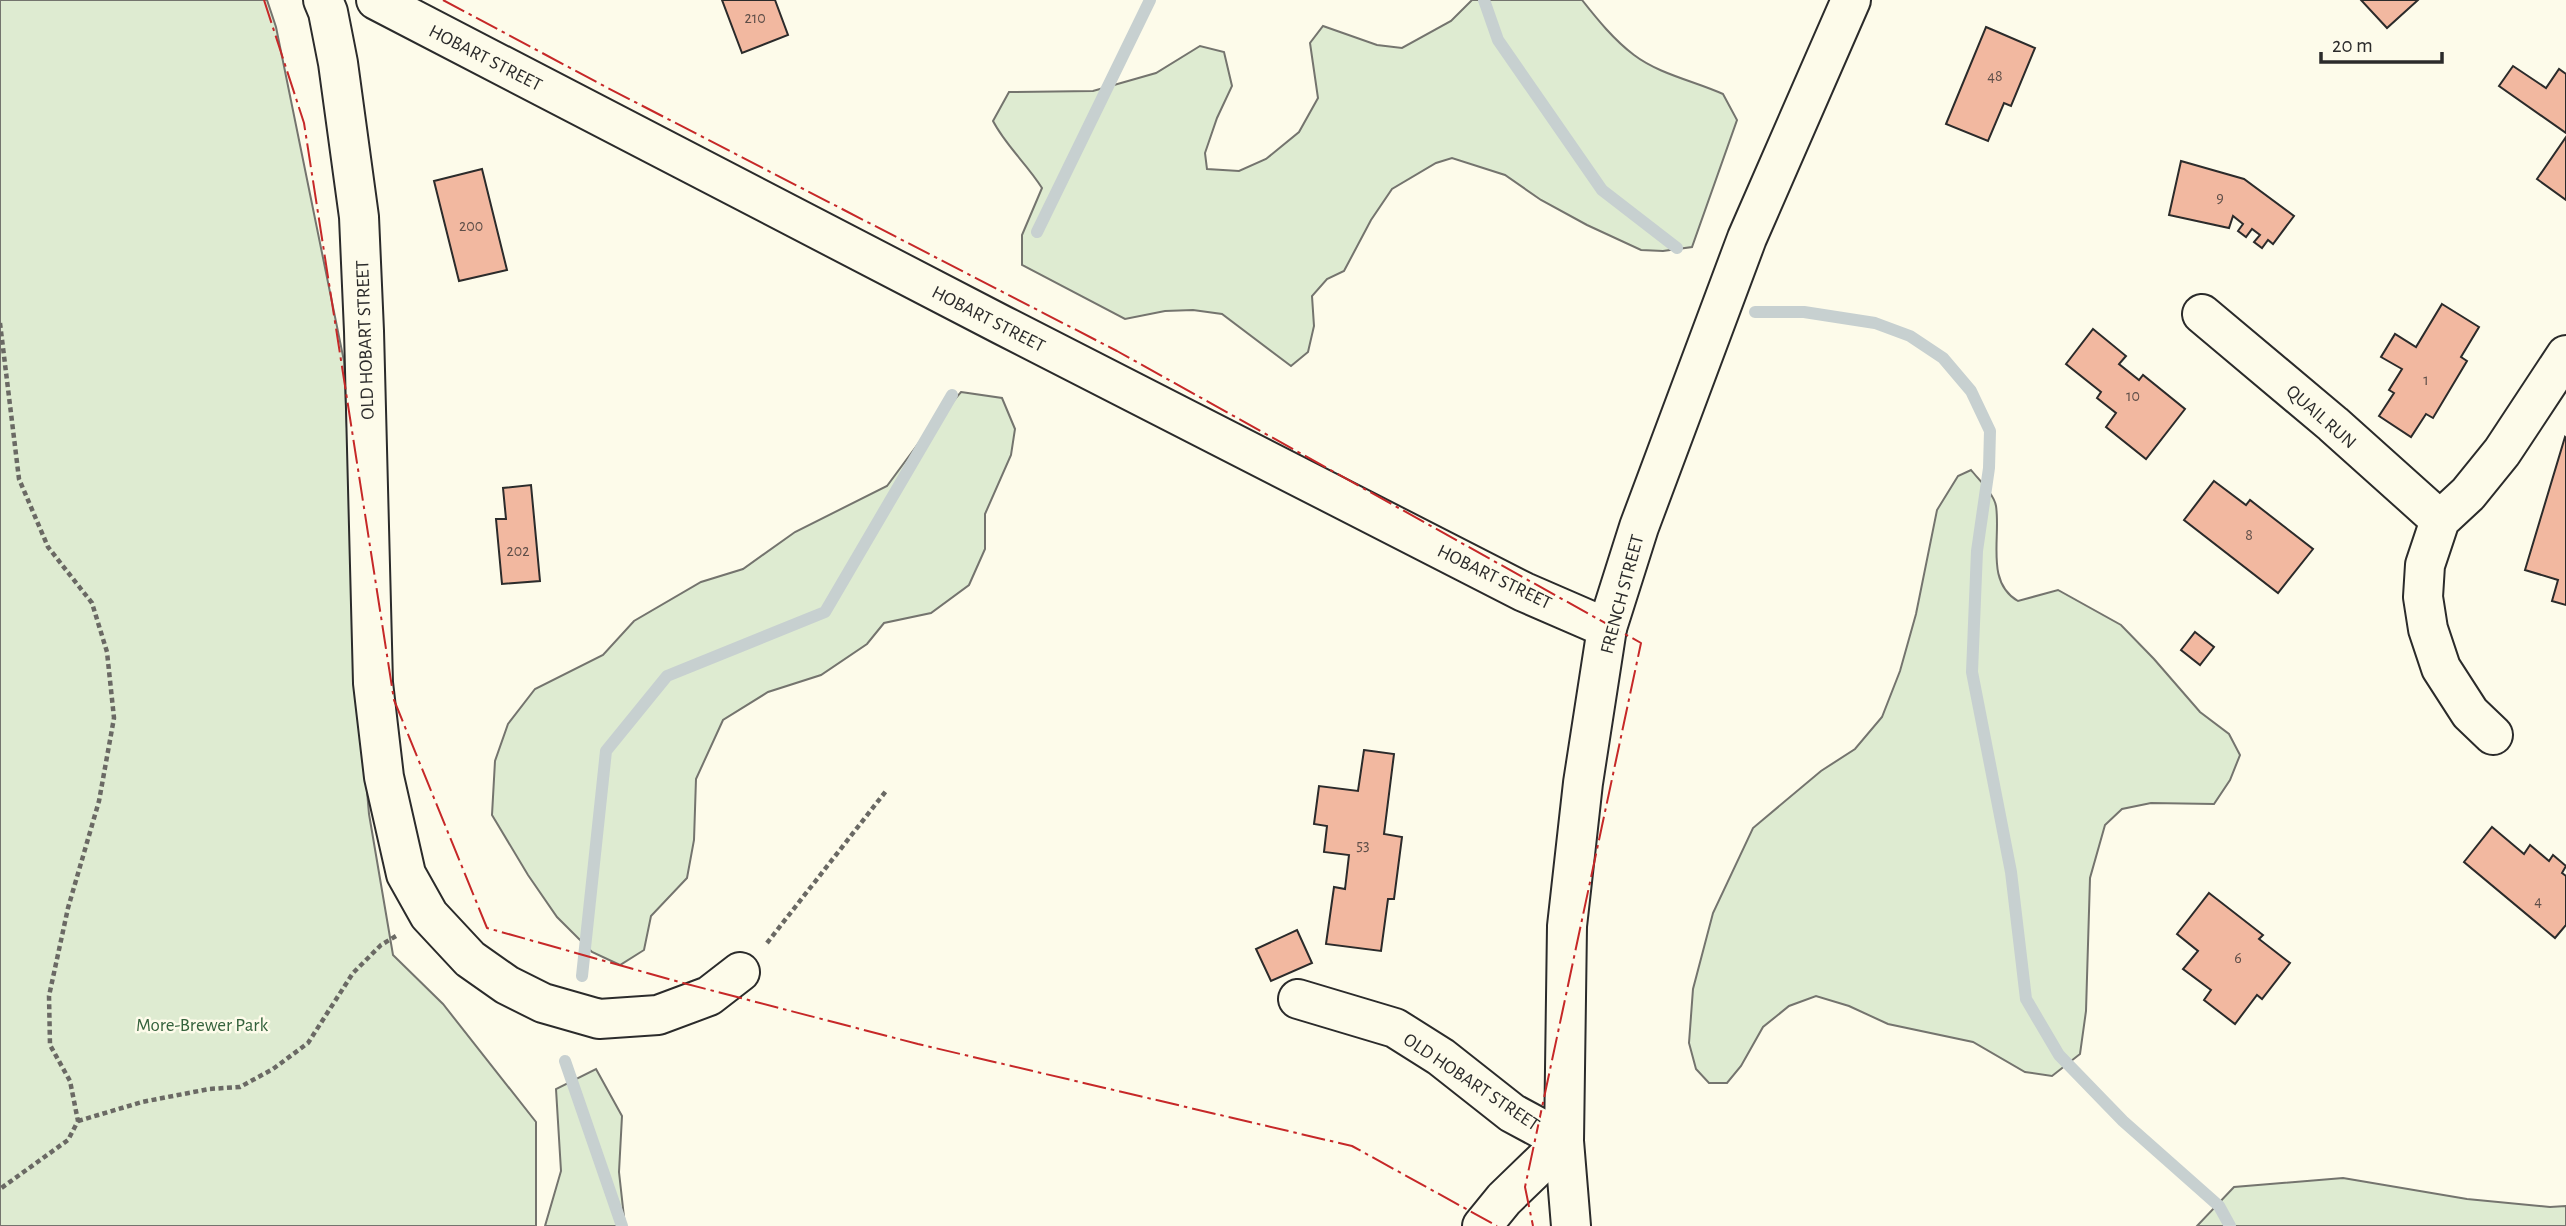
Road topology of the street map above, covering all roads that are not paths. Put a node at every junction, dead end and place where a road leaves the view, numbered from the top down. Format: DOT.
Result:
graph roads {
  1 [pos="323,0"];
  2 [pos="376,0"];
  3 [pos="1851,0"];
  4 [pos="2202,314"];
  5 [pos="2566,355"];
  6 [pos="2440,520"];
  7 [pos="1608,628"];
  8 [pos="2493,735"];
  9 [pos="740,972"];
  10 [pos="1298,999"];
  11 [pos="1564,1141"];
  12 [pos="1482,1226"];
  13 [pos="1572,1226"];
  1 -- 9 [label="street, OLD HOBART STREET"];
  2 -- 7 [label="street, HOBART STREET"];
  3 -- 7 [label="street, FRENCH STREET"];
  4 -- 6 [label="street, QUAIL RUN"];
  5 -- 6 [label="street"];
  6 -- 8 [label="street"];
  7 -- 11 [label="street, FRENCH STREET"];
  10 -- 11 [label="street, OLD HOBART STREET"];
  11 -- 12 [label="street"];
  11 -- 13 [label="street, FRENCH STREET"];
}
